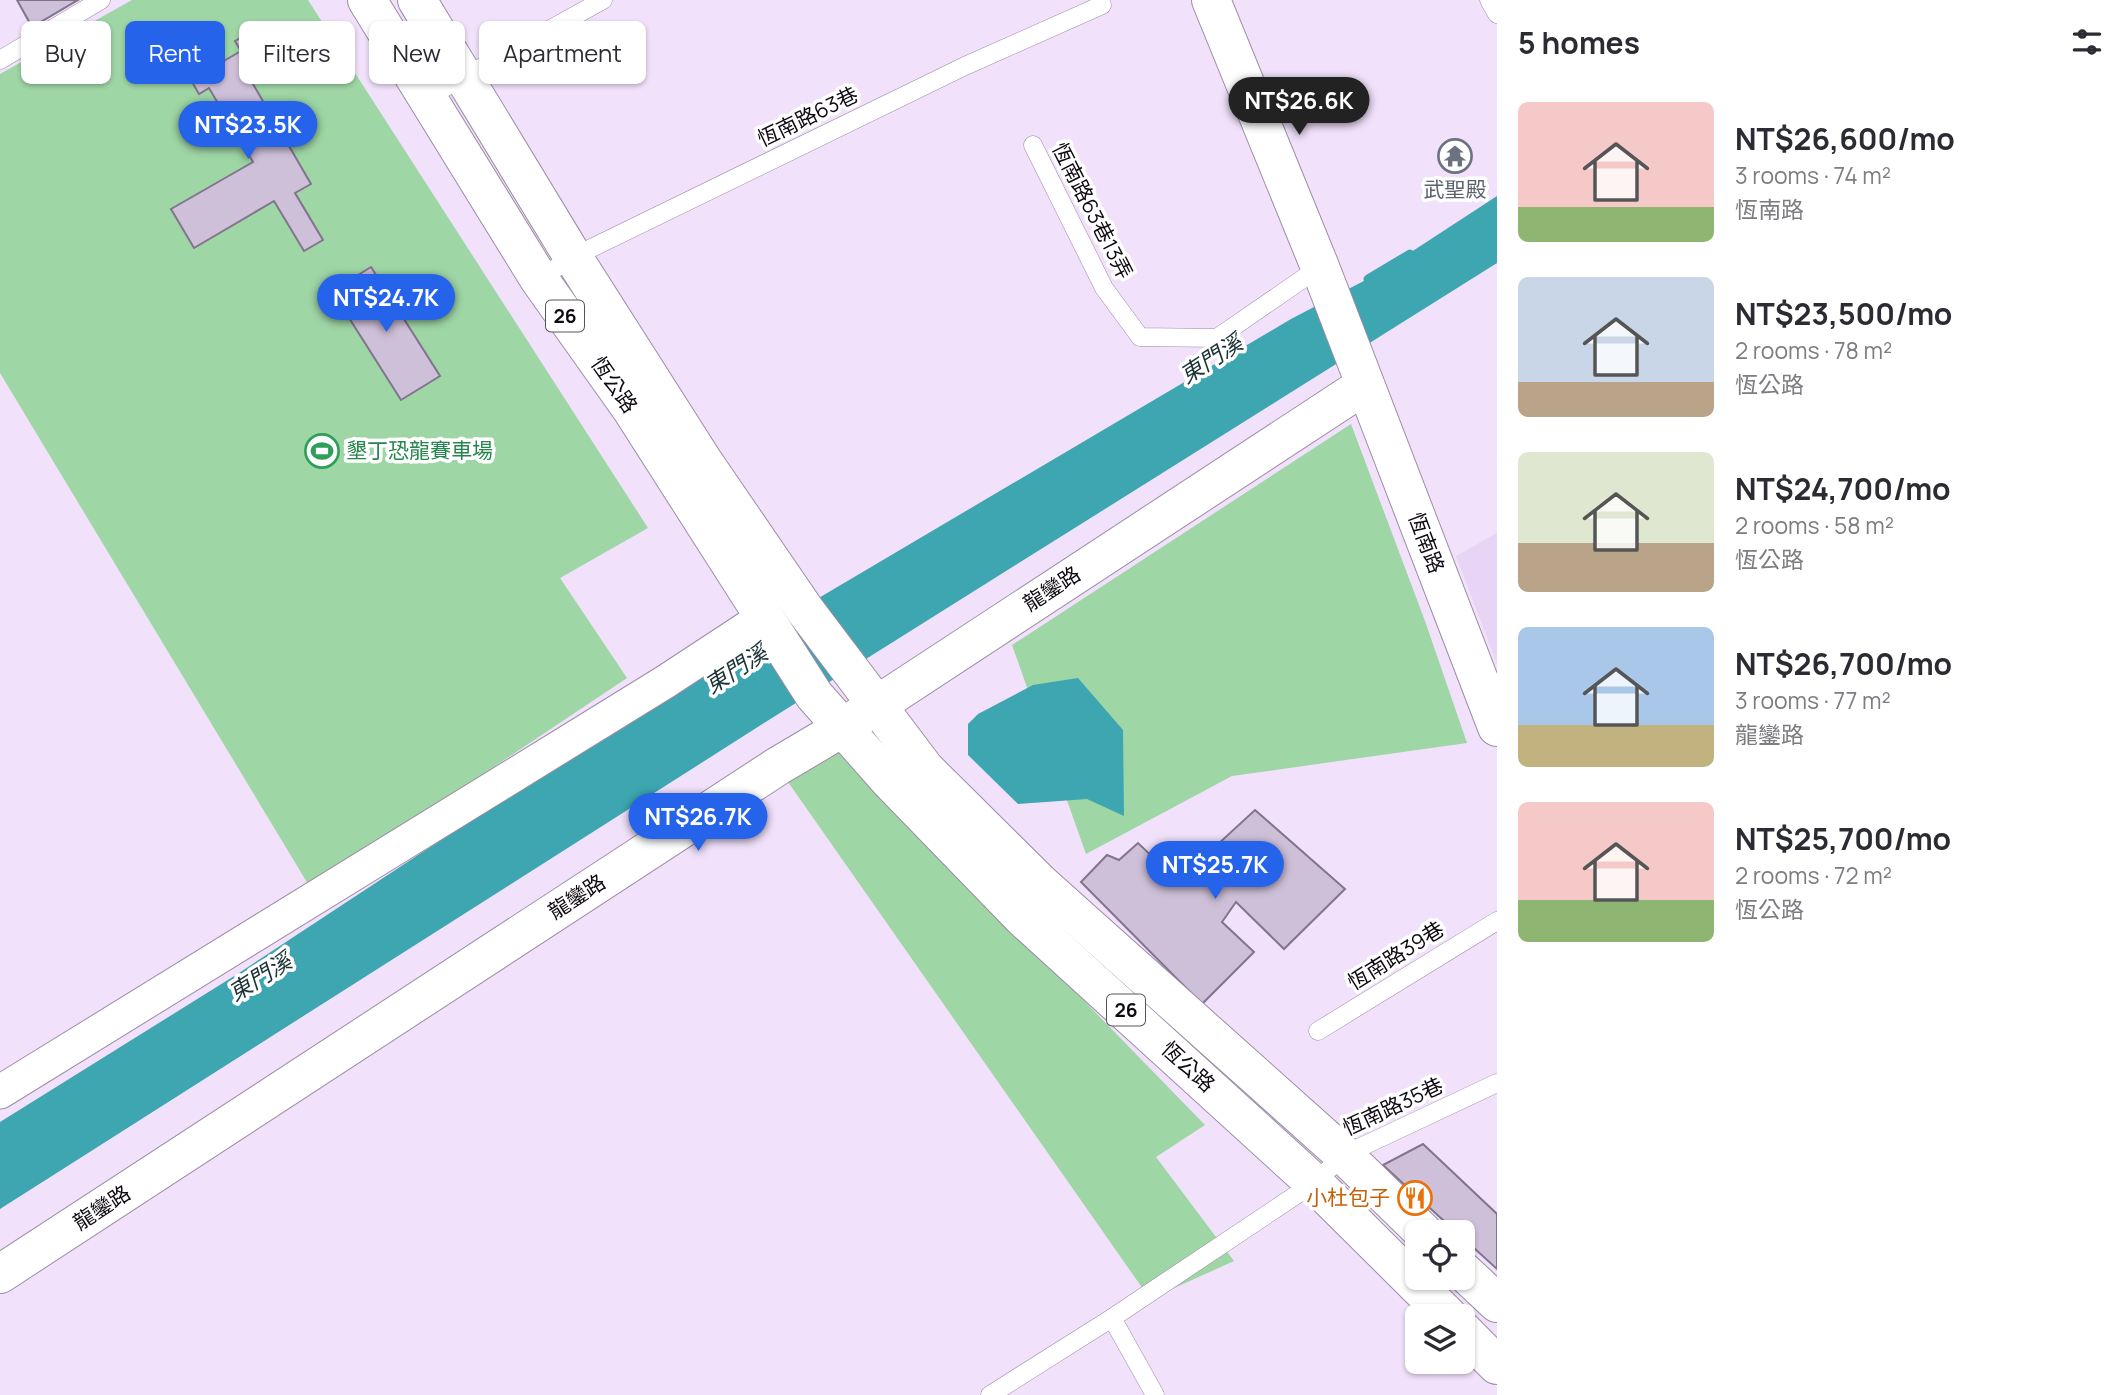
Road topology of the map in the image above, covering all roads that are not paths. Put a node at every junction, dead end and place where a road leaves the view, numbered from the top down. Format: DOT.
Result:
graph roads {
  1 [pos="102,0"];
  2 [pos="367,0"];
  3 [pos="417,0"];
  4 [pos="603,0"];
  5 [pos="1211,0"];
  6 [pos="1489,0"];
  7 [pos="1102,5"];
  8 [pos="1497,14"];
  9 [pos="430,21"];
  10 [pos="0,60"];
  11 [pos="465,75"];
  12 [pos="465,78"];
  13 [pos="450,84"];
  14 [pos="428,97"];
  15 [pos="1033,145"];
  16 [pos="573,257"];
  17 [pos="539,279"];
  18 [pos="1326,281"];
  19 [pos="1360,372"];
  20 [pos="767,623"];
  21 [pos="876,705"];
  22 [pos="1497,727"];
  23 [pos="842,728"];
  24 [pos="1497,921"];
  25 [pos="1318,1031"];
  26 [pos="1497,1083"];
  27 [pos="0,1093"];
  28 [pos="1344,1156"];
  29 [pos="1314,1183"];
  30 [pos="1411,1220"];
  31 [pos="0,1274"];
  32 [pos="1475,1282"];
  33 [pos="1497,1303"];
  34 [pos="1436,1304"];
  35 [pos="1112,1318"];
  36 [pos="1475,1343"];
  37 [pos="1497,1365"];
  38 [pos="990,1395"];
  39 [pos="1155,1395"];
  1 -- 10 [label="lane"];
  2 -- 14 [label="main road, 恆公路 / 26"];
  3 -- 9 [label="main road, 恆公路 / 26"];
  4 -- 11 [label="lane"];
  5 -- 18 [label="main road"];
  6 -- 8 [label="lane"];
  7 -- 16 [label="lane, 恆南路63巷"];
  12 -- 16 [label="main road, 恆公路 / 26"];
  13 -- 14 [label="lane"];
  14 -- 17 [label="main road, 恆公路 / 26"];
  15 -- 18 [label="lane, 恆南路63巷13弄"];
  16 -- 17 [label="lane, 恆南路63巷"];
  16 -- 21 [label="main road, 恆公路 / 26"];
  17 -- 20 [label="main road, 恆公路 / 26"];
  18 -- 19 [label="main road, 恆南路"];
  19 -- 21 [label="main road, 龍鑾路"];
  19 -- 22 [label="main road, 恆南路"];
  20 -- 23 [label="main road, 恆公路 / 26"];
  20 -- 27 [label="street"];
  21 -- 23 [label="main road, 龍鑾路"];
  21 -- 28 [label="main road, 恆公路 / 26"];
  23 -- 29 [label="main road, 恆公路 / 26"];
  23 -- 31 [label="main road, 龍鑾路"];
  24 -- 25 [label="lane, 恆南路39巷"];
  26 -- 28 [label="lane, 恆南路35巷"];
  28 -- 29 [label="lane, 恆南路35巷"];
  28 -- 30 [label="main road, 恆公路 / 26"];
  29 -- 34 [label="main road, 恆公路 / 26"];
  29 -- 35 [label="lane, 恆南路35巷"];
  32 -- 33 [label="main road"];
  35 -- 38 [label="lane, 恆南路35巷"];
  35 -- 39 [label="lane"];
  36 -- 37 [label="main road"];
}
